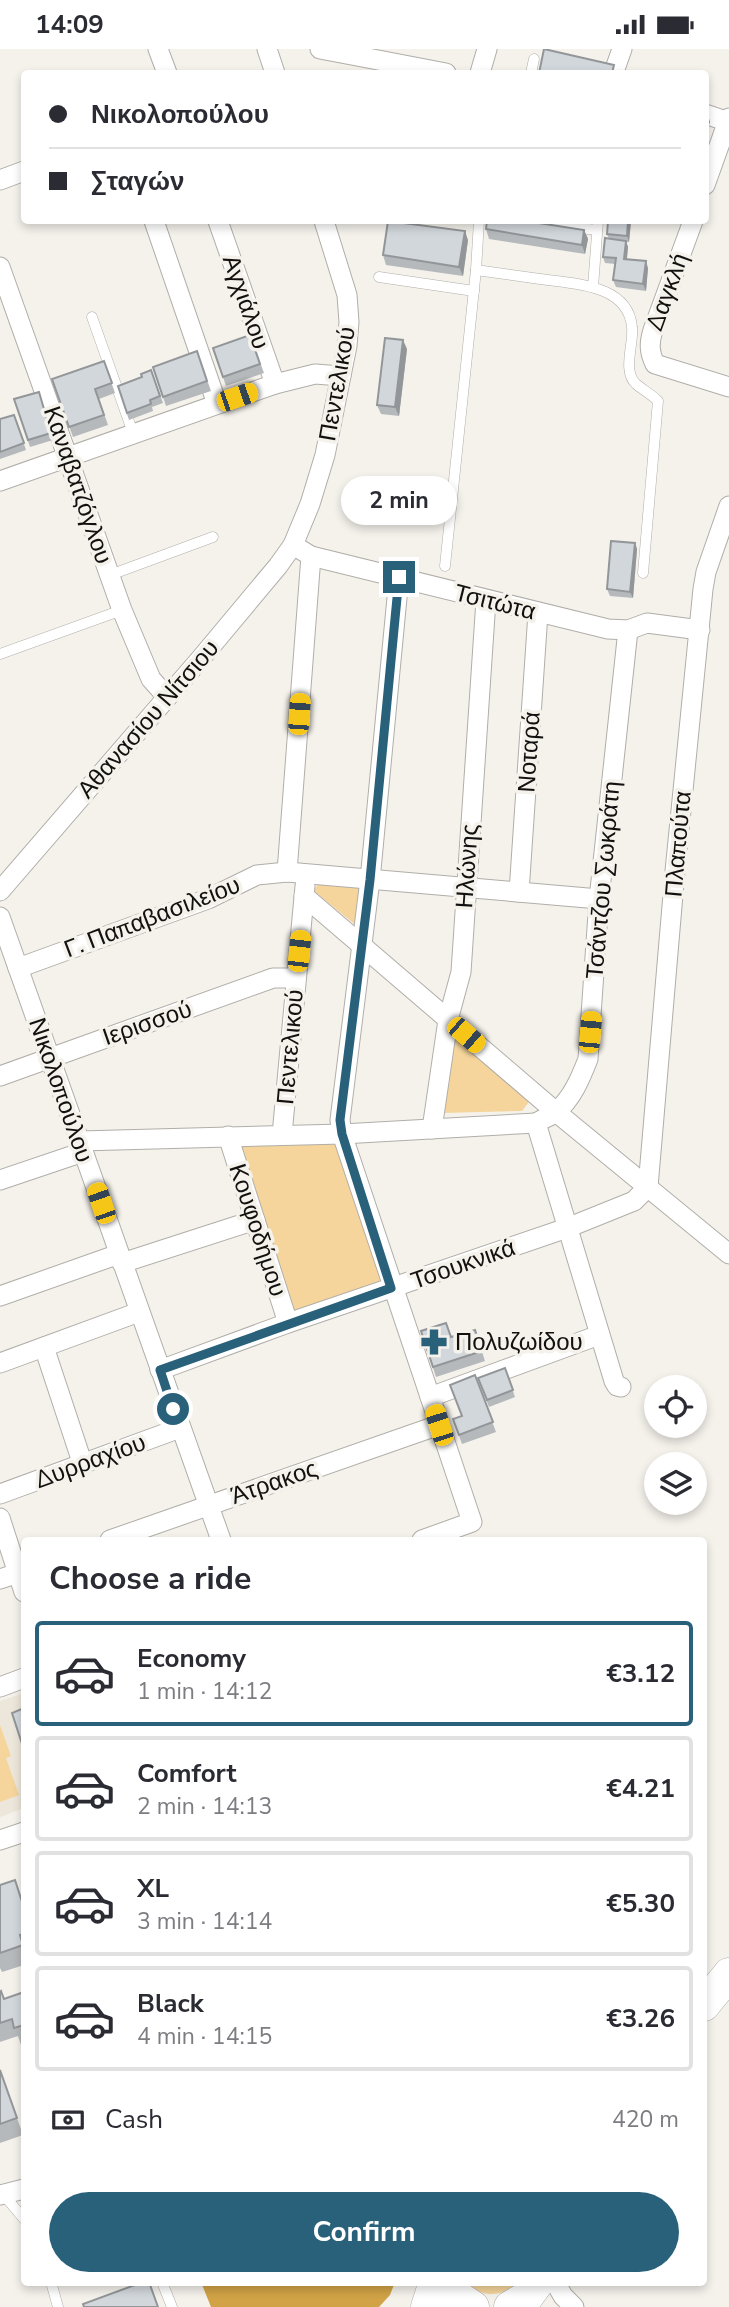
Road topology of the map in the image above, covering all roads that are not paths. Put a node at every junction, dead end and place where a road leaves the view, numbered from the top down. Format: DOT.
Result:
graph roads {
  1 [pos="158,49"];
  2 [pos="320,49"];
  3 [pos="487,49"];
  4 [pos="274,50"];
  5 [pos="534,59"];
  6 [pos="166,70"];
  7 [pos="275,70"];
  8 [pos="430,70"];
  9 [pos="481,70"];
  10 [pos="532,70"];
  11 [pos="709,115"];
  12 [pos="729,121"];
  13 [pos="21,172"];
  14 [pos="709,174"];
  15 [pos="0,180"];
  16 [pos="155,224"];
  17 [pos="219,224"];
  18 [pos="325,224"];
  19 [pos="480,224"];
  20 [pos="578,224"];
  21 [pos="692,224"];
  22 [pos="597,225"];
  23 [pos="0,267"];
  24 [pos="476,270"];
  25 [pos="379,277"];
  26 [pos="593,287"];
  27 [pos="474,291"];
  28 [pos="5,298"];
  29 [pos="92,317"];
  30 [pos="341,376"];
  31 [pos="275,384"];
  32 [pos="729,387"];
  33 [pos="218,404"];
  34 [pos="132,433"];
  35 [pos="68,457"];
  36 [pos="0,481"];
  37 [pos="729,506"];
  38 [pos="213,537"];
  39 [pos="293,545"];
  40 [pos="311,555"];
  41 [pos="445,566"];
  42 [pos="643,573"];
  43 [pos="110,575"];
  44 [pos="399,577"];
  45 [pos="486,600"];
  46 [pos="122,610"];
  47 [pos="538,613"];
  48 [pos="628,630"];
  49 [pos="700,630"];
  50 [pos="0,654"];
  51 [pos="167,697"];
  52 [pos="296,873"];
  53 [pos="370,880"];
  54 [pos="466,886"];
  55 [pos="0,891"];
  56 [pos="519,892"];
  57 [pos="304,897"];
  58 [pos="599,899"];
  59 [pos="0,917"];
  60 [pos="361,944"];
  61 [pos="18,968"];
  62 [pos="296,978"];
  63 [pos="448,1020"];
  64 [pos="50,1057"];
  65 [pos="0,1076"];
  66 [pos="556,1112"];
  67 [pos="536,1122"];
  68 [pos="432,1129"];
  69 [pos="342,1134"];
  70 [pos="282,1135"];
  71 [pos="228,1136"];
  72 [pos="82,1146"];
  73 [pos="0,1181"];
  74 [pos="648,1187"];
  75 [pos="255,1220"];
  76 [pos="567,1228"];
  77 [pos="729,1254"];
  78 [pos="120,1258"];
  79 [pos="391,1288"];
  80 [pos="0,1296"];
  81 [pos="139,1312"];
  82 [pos="288,1324"];
  83 [pos="599,1335"];
  84 [pos="44,1347"];
  85 [pos="0,1363"];
  86 [pos="160,1370"];
  87 [pos="621,1387"];
  88 [pos="429,1397"];
  89 [pos="439,1425"];
  90 [pos="180,1428"];
  91 [pos="83,1465"];
  92 [pos="0,1494"];
  93 [pos="208,1505"];
  94 [pos="0,1518"];
  95 [pos="118,1537"];
  96 [pos="220,1537"];
  97 [pos="430,1537"];
  98 [pos="14,1574"];
  99 [pos="21,1679"];
  100 [pos="0,1687"];
  101 [pos="21,1833"];
  102 [pos="0,1840"];
  103 [pos="729,1974"];
  104 [pos="707,2001"];
  105 [pos="21,2190"];
  106 [pos="2,2194"];
  107 [pos="21,2216"];
  108 [pos="52,2286"];
  109 [pos="164,2286"];
  110 [pos="434,2286"];
  111 [pos="447,2286"];
  112 [pos="557,2286"];
  113 [pos="58,2307"];
  114 [pos="172,2307"];
  115 [pos="427,2307"];
  116 [pos="473,2307"];
  117 [pos="574,2307"];
  1 -- 6 [label="street"];
  2 -- 8 [label="street"];
  3 -- 9 [label="street"];
  4 -- 7 [label="street"];
  5 -- 10 [label="lane"];
  11 -- 12 [label="street"];
  12 -- 14 [label="street"];
  13 -- 15 [label="street"];
  16 -- 33 [label="street"];
  17 -- 31 [label="street, Αγχιάλου"];
  18 -- 30 [label="street, Πεντελικού"];
  19 -- 24 [label="lane"];
  20 -- 22 [label="lane"];
  21 -- 32 [label="street, Δαγκλή"];
  22 -- 26 [label="lane"];
  23 -- 28 [label="street, Καναβατζόγλου"];
  24 -- 26 [label="lane"];
  24 -- 27 [label="lane"];
  25 -- 27 [label="lane"];
  26 -- 42 [label="lane"];
  27 -- 41 [label="lane"];
  28 -- 35 [label="street, Καναβατζόγλου"];
  29 -- 34 [label="lane"];
  30 -- 31 [label="street"];
  30 -- 39 [label="street, Πεντελικού"];
  31 -- 33 [label="street"];
  33 -- 34 [label="street"];
  34 -- 35 [label="street"];
  35 -- 36 [label="street"];
  35 -- 43 [label="street, Καναβατζόγλου"];
  37 -- 49 [label="street, Πλαπούτα"];
  38 -- 43 [label="lane"];
  39 -- 40 [label="street, Τσιτώτα"];
  39 -- 51 [label="street, Αθανασίου Νίτσιου"];
  40 -- 44 [label="street, Τσιτώτα"];
  40 -- 52 [label="street, Πεντελικού"];
  43 -- 46 [label="street, Καναβατζόγλου"];
  44 -- 45 [label="street, Τσιτώτα"];
  44 -- 53 [label="street"];
  45 -- 47 [label="street, Τσιτώτα"];
  45 -- 54 [label="street, Ηλώνης"];
  46 -- 50 [label="lane"];
  46 -- 51 [label="street, Καναβατζόγλου"];
  47 -- 48 [label="street, Τσιτώτα"];
  47 -- 56 [label="street, Νοταρά"];
  48 -- 49 [label="street, Τσιτώτα"];
  48 -- 58 [label="street, Τσάντζου Σωκράτη"];
  49 -- 74 [label="street, Πλαπούτα"];
  51 -- 55 [label="street, Αθανασίου Νίτσιου"];
  52 -- 53 [label="street, Γ. Παπαβασιλείου"];
  52 -- 57 [label="street, Πεντελικού"];
  52 -- 61 [label="street, Γ. Παπαβασιλείου"];
  53 -- 54 [label="street, Γ. Παπαβασιλείου"];
  53 -- 60 [label="street"];
  54 -- 56 [label="street, Γ. Παπαβασιλείου"];
  54 -- 63 [label="street, Ηλώνης"];
  56 -- 58 [label="street, Γ. Παπαβασιλείου"];
  57 -- 60 [label="street"];
  57 -- 62 [label="street, Πεντελικού"];
  58 -- 66 [label="street, Τσάντζου Σωκράτη"];
  59 -- 61 [label="street, Νικολοπούλου"];
  60 -- 63 [label="street"];
  60 -- 69 [label="street"];
  61 -- 64 [label="street, Νικολοπούλου"];
  62 -- 64 [label="street, Ιερισσού"];
  62 -- 70 [label="street, Πεντελικού"];
  63 -- 66 [label="street"];
  63 -- 68 [label="street, Ηλώνης"];
  64 -- 65 [label="street, Ιερισσού"];
  64 -- 72 [label="street, Νικολοπούλου"];
  66 -- 67 [label="street, Τσάντζου Σωκράτη"];
  66 -- 74 [label="street"];
  67 -- 68 [label="street"];
  67 -- 76 [label="street"];
  68 -- 69 [label="street"];
  69 -- 70 [label="street"];
  69 -- 79 [label="street"];
  70 -- 71 [label="street"];
  71 -- 72 [label="street"];
  71 -- 75 [label="street, Κουφοδήμου"];
  72 -- 73 [label="street"];
  72 -- 78 [label="street, Νικολοπούλου"];
  74 -- 76 [label="street, Τσουκνικά"];
  74 -- 77 [label="street"];
  75 -- 78 [label="street"];
  75 -- 82 [label="street, Κουφοδήμου"];
  76 -- 79 [label="street, Τσουκνικά"];
  76 -- 83 [label="street"];
  78 -- 80 [label="street"];
  78 -- 81 [label="street, Νικολοπούλου"];
  79 -- 82 [label="street, Τσουκνικά"];
  79 -- 88 [label="street"];
  81 -- 84 [label="street"];
  81 -- 86 [label="street, Νικολοπούλου"];
  82 -- 86 [label="street, Τσουκνικά"];
  83 -- 87 [label="street"];
  83 -- 88 [label="street"];
  84 -- 85 [label="street"];
  84 -- 91 [label="street"];
  86 -- 90 [label="street, Νικολοπούλου"];
  88 -- 89 [label="street"];
  89 -- 93 [label="street, Άτρακος"];
  89 -- 97 [label="street"];
  90 -- 91 [label="street, Δυρραχίου"];
  90 -- 93 [label="street, Νικολοπούλου"];
  91 -- 92 [label="street, Δυρραχίου"];
  93 -- 95 [label="street, Άτρακος"];
  93 -- 96 [label="street, Νικολοπούλου"];
  94 -- 98 [label="street"];
  99 -- 100 [label="street"];
  101 -- 102 [label="street"];
  103 -- 104 [label="highway"];
  105 -- 106 [label="street"];
  106 -- 107 [label="lane"];
  108 -- 113 [label="lane"];
  109 -- 114 [label="lane"];
  110 -- 115 [label="highway"];
  111 -- 116 [label="highway"];
  112 -- 117 [label="street"];
}
